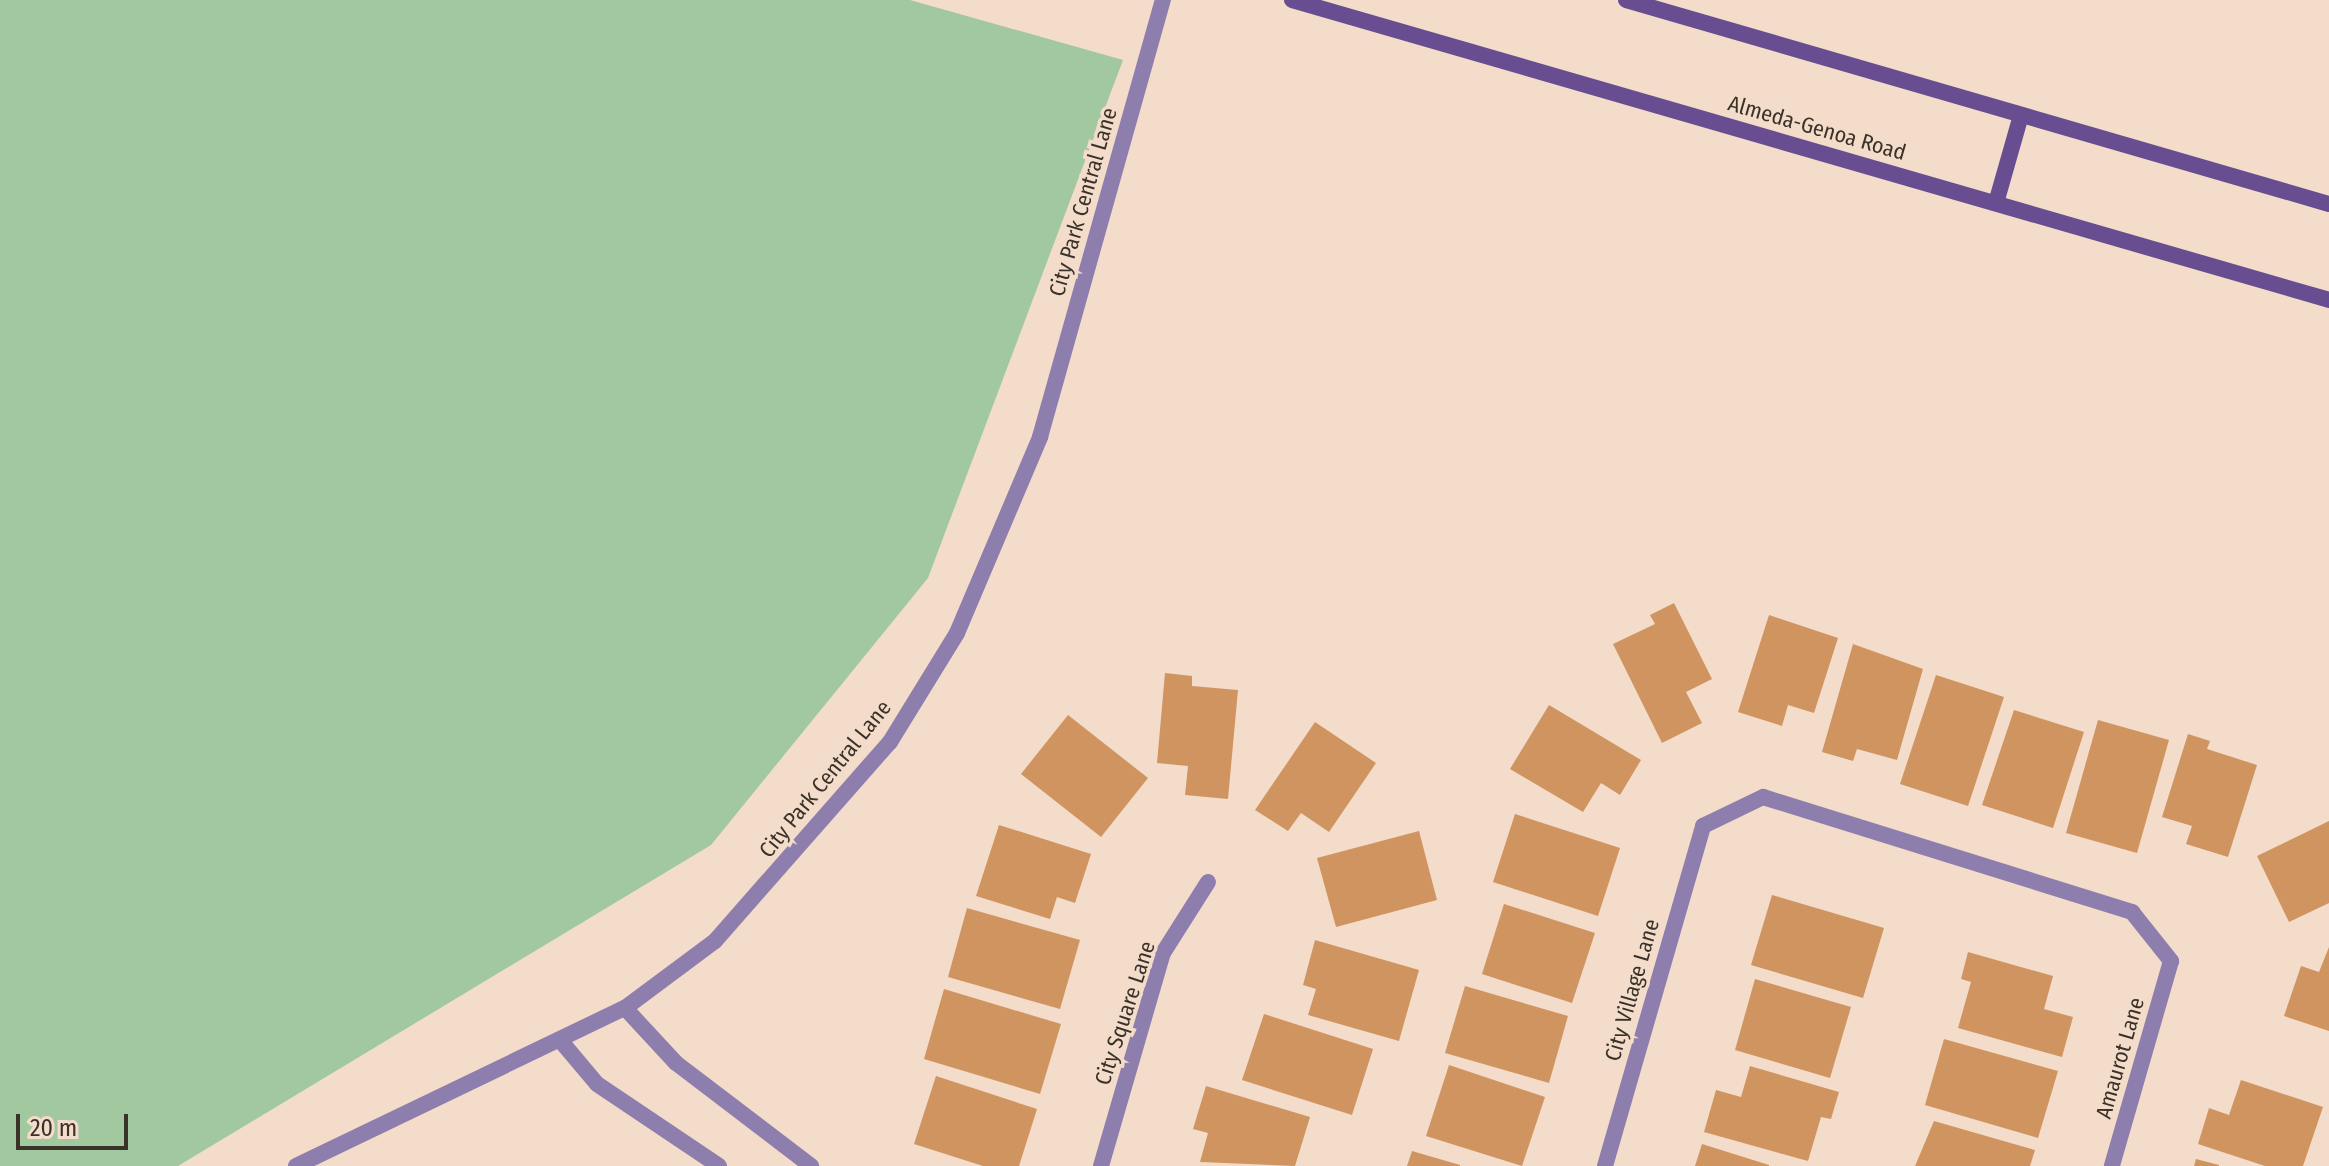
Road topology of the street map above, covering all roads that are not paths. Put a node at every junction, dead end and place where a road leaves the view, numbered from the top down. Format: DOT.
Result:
graph roads {
  1 [pos="1163,0"];
  2 [pos="1292,0"];
  3 [pos="1626,0"];
  4 [pos="2021,115"];
  5 [pos="1996,203"];
  6 [pos="2329,204"];
  7 [pos="2329,300"];
  8 [pos="1703,826"];
  9 [pos="1208,882"];
  10 [pos="625,1008"];
  11 [pos="560,1040"];
  12 [pos="296,1166"];
  13 [pos="719,1166"];
  14 [pos="811,1166"];
  15 [pos="1101,1166"];
  16 [pos="1605,1166"];
  17 [pos="2112,1166"];
  1 -- 10 [label="street, City Park Central Lane"];
  2 -- 5 [label="main road, Almeda-Genoa Road"];
  3 -- 4 [label="main road"];
  4 -- 5 [label="main road"];
  4 -- 6 [label="main road"];
  5 -- 7 [label="main road, Almeda-Genoa Road"];
  8 -- 16 [label="street, City Village Lane"];
  8 -- 17 [label="street, Amaurot Lane"];
  9 -- 15 [label="street, City Square Lane"];
  10 -- 11 [label="street, City Park Central Lane"];
  10 -- 14 [label="street"];
  11 -- 12 [label="street, City Park Central Lane"];
  11 -- 13 [label="street"];
}
